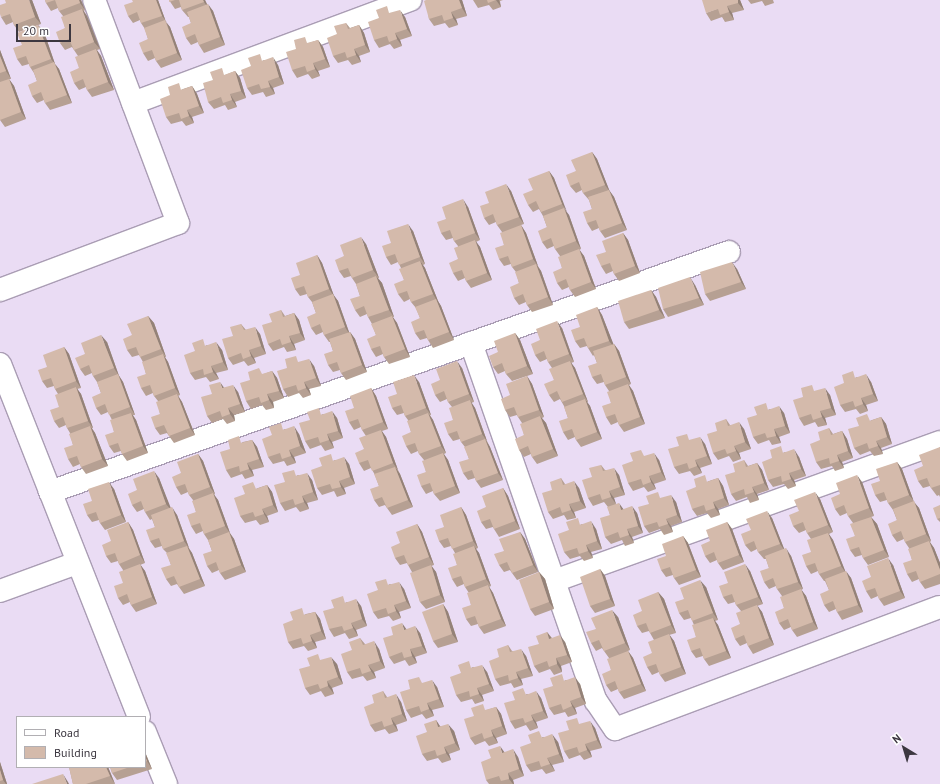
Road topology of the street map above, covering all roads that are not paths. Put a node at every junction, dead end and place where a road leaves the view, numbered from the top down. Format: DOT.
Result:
graph roads {
  1 [pos="94,0"];
  2 [pos="410,0"];
  3 [pos="133,103"];
  4 [pos="729,252"];
  5 [pos="0,290"];
  6 [pos="471,343"];
  7 [pos="0,364"];
  8 [pos="940,442"];
  9 [pos="50,492"];
  10 [pos="77,563"];
  11 [pos="554,581"];
  12 [pos="0,591"];
  13 [pos="940,607"];
  14 [pos="139,716"];
  15 [pos="146,734"];
  16 [pos="166,784"];
  1 -- 3 [label="street"];
  2 -- 3 [label="street"];
  3 -- 5 [label="street"];
  4 -- 6 [label="street"];
  6 -- 9 [label="street"];
  6 -- 11 [label="street"];
  7 -- 9 [label="street"];
  8 -- 11 [label="street"];
  9 -- 10 [label="street"];
  10 -- 12 [label="street"];
  10 -- 14 [label="street"];
  11 -- 13 [label="street"];
  15 -- 16 [label="street"];
}
